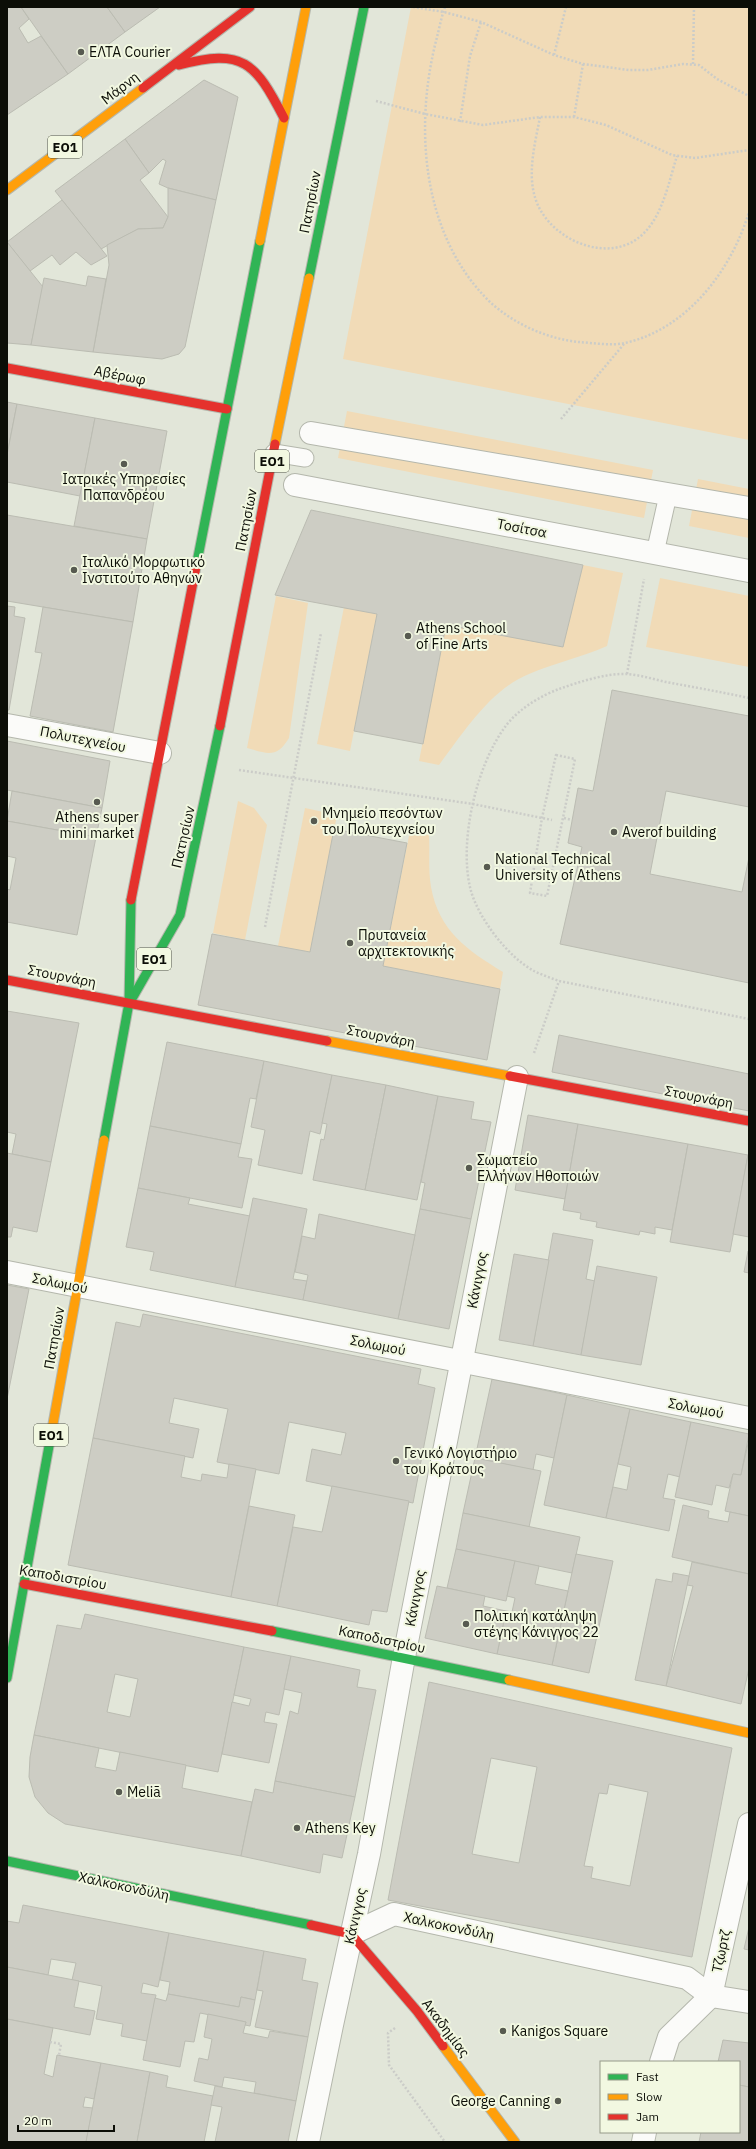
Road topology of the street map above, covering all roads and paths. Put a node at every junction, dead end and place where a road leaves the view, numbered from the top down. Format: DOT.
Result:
graph roads {
  1 [pos="250,7"];
  2 [pos="306,7"];
  3 [pos="364,7"];
  4 [pos="413,7"];
  5 [pos="446,7"];
  6 [pos="566,7"];
  7 [pos="694,7"];
  8 [pos="444,12"];
  9 [pos="481,22"];
  10 [pos="554,55"];
  11 [pos="582,64"];
  12 [pos="693,64"];
  13 [pos="168,68"];
  14 [pos="749,96"];
  15 [pos="376,100"];
  16 [pos="425,114"];
  17 [pos="540,117"];
  18 [pos="574,117"];
  19 [pos="284,118"];
  20 [pos="460,122"];
  21 [pos="749,150"];
  22 [pos="677,156"];
  23 [pos="7,190"];
  24 [pos="749,212"];
  25 [pos="624,344"];
  26 [pos="7,368"];
  27 [pos="227,409"];
  28 [pos="561,419"];
  29 [pos="311,433"];
  30 [pos="274,453"];
  31 [pos="305,458"];
  32 [pos="295,484"];
  33 [pos="668,495"];
  34 [pos="749,508"];
  35 [pos="655,553"];
  36 [pos="749,571"];
  37 [pos="645,575"];
  38 [pos="321,633"];
  39 [pos="627,674"];
  40 [pos="749,698"];
  41 [pos="7,724"];
  42 [pos="160,753"];
  43 [pos="213,764"];
  44 [pos="294,780"];
  45 [pos="473,804"];
  46 [pos="542,818"];
  47 [pos="564,818"];
  48 [pos="552,820"];
  49 [pos="572,820"];
  50 [pos="265,927"];
  51 [pos="7,980"];
  52 [pos="559,982"];
  53 [pos="129,1003"];
  54 [pos="749,1020"];
  55 [pos="517,1077"];
  56 [pos="539,1081"];
  57 [pos="749,1121"];
  58 [pos="7,1272"];
  59 [pos="78,1286"];
  60 [pos="461,1362"];
  61 [pos="749,1418"];
  62 [pos="13,1582"];
  63 [pos="24,1584"];
  64 [pos="404,1657"];
  65 [pos="7,1678"];
  66 [pos="749,1733"];
  67 [pos="749,1824"];
  68 [pos="7,1862"];
  69 [pos="351,1934"];
  70 [pos="711,1996"];
  71 [pos="749,2002"];
  72 [pos="388,2033"];
  73 [pos="50,2042"];
  74 [pos="59,2055"];
  75 [pos="661,2061"];
  76 [pos="308,2142"];
  77 [pos="445,2142"];
  78 [pos="515,2142"];
  1 -- 13 [label="main road, Μάρνη / ΕΟ1"];
  2 -- 19 [label="main road, Πατησίων / ΕΟ1"];
  3 -- 30 [label="main road, Πατησίων / ΕΟ1"];
  4 -- 8 [label="path"];
  5 -- 8 [label="path"];
  6 -- 10 [label="path"];
  7 -- 12 [label="path"];
  8 -- 9 [label="path"];
  8 -- 16 [label="path"];
  9 -- 10 [label="path"];
  9 -- 20 [label="path"];
  10 -- 11 [label="path"];
  11 -- 12 [label="path"];
  11 -- 18 [label="path"];
  12 -- 14 [label="path"];
  13 -- 19 [label="main road"];
  13 -- 23 [label="main road, Μάρνη / ΕΟ1"];
  15 -- 16 [label="path"];
  16 -- 20 [label="path"];
  16 -- 25 [label="path"];
  17 -- 18 [label="path"];
  17 -- 20 [label="path"];
  17 -- 22 [label="path"];
  18 -- 22 [label="path"];
  19 -- 27 [label="main road, Πατησίων / ΕΟ1"];
  21 -- 22 [label="path"];
  24 -- 25 [label="path"];
  25 -- 28 [label="path"];
  26 -- 27 [label="main road, Αβέρωφ"];
  27 -- 42 [label="main road, Πατησίων / ΕΟ1"];
  29 -- 33 [label="street"];
  30 -- 31 [label="lane"];
  30 -- 43 [label="main road, Πατησίων / ΕΟ1"];
  32 -- 35 [label="street, Τοσίτσα"];
  33 -- 34 [label="street"];
  33 -- 35 [label="lane"];
  35 -- 36 [label="street, Τοσίτσα"];
  37 -- 39 [label="path"];
  38 -- 44 [label="path"];
  39 -- 40 [label="path"];
  39 -- 45 [label="path"];
  41 -- 42 [label="street, Πολυτεχνείου"];
  42 -- 53 [label="main road, Πατησίων / ΕΟ1"];
  43 -- 44 [label="path"];
  43 -- 53 [label="main road, Πατησίων / ΕΟ1"];
  44 -- 45 [label="path"];
  44 -- 50 [label="path"];
  45 -- 46 [label="path"];
  45 -- 52 [label="path"];
  46 -- 47 [label="path"];
  46 -- 47 [label="path"];
  46 -- 48 [label="path"];
  47 -- 49 [label="path"];
  51 -- 53 [label="main road, Στουρνάρη"];
  52 -- 54 [label="path"];
  52 -- 56 [label="path"];
  53 -- 55 [label="main road, Στουρνάρη"];
  53 -- 59 [label="main road, Πατησίων / ΕΟ1"];
  55 -- 56 [label="main road, Στουρνάρη"];
  55 -- 60 [label="street, Κάνιγγος"];
  56 -- 57 [label="main road, Στουρνάρη"];
  58 -- 59 [label="street, Σολωμού"];
  59 -- 60 [label="street, Σολωμού"];
  59 -- 63 [label="main road, Πατησίων / ΕΟ1"];
  60 -- 61 [label="street, Σολωμού"];
  60 -- 64 [label="street, Κάνιγγος"];
  62 -- 63 [label="main road, Καποδιστρίου"];
  63 -- 64 [label="main road, Καποδιστρίου"];
  63 -- 65 [label="main road, Πατησίων / ΕΟ1"];
  64 -- 66 [label="main road, Καποδιστρίου"];
  64 -- 69 [label="street, Κάνιγγος"];
  67 -- 70 [label="street, Τζωρτζ"];
  68 -- 69 [label="main road, Χαλκοκονδύλη"];
  69 -- 70 [label="street, Χαλκοκονδύλη"];
  69 -- 76 [label="street, Κάνιγγος"];
  69 -- 78 [label="main road, Ακαδημίας"];
  70 -- 71 [label="street, Χαλκοκονδύλη"];
  70 -- 75 [label="street"];
  72 -- 77 [label="path"];
  73 -- 74 [label="path"];
}
